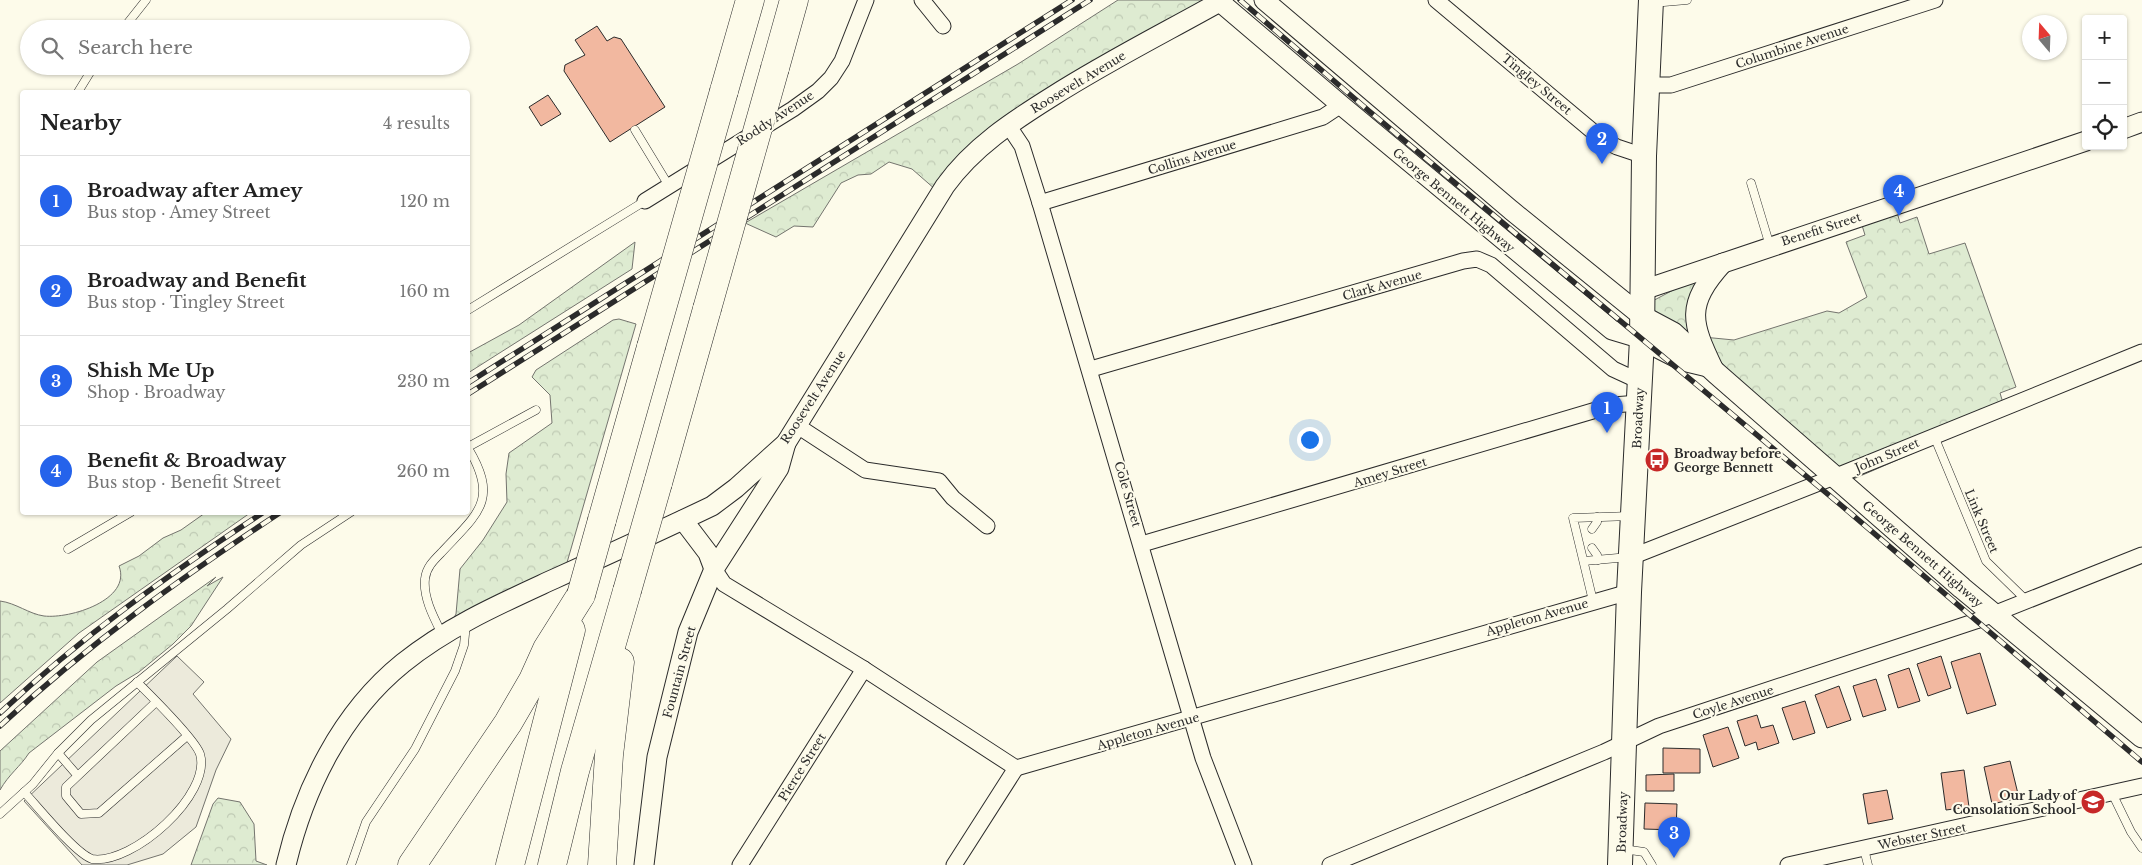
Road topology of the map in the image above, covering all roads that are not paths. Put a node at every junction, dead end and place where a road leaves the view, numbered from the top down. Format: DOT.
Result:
graph roads {
  1 [pos="146,0"];
  2 [pos="750,0"];
  3 [pos="794,0"];
  4 [pos="866,0"];
  5 [pos="922,0"];
  6 [pos="1264,0"];
  7 [pos="1436,0"];
  8 [pos="1688,0"];
  9 [pos="1935,0"];
  10 [pos="1221,1"];
  11 [pos="1650,1"];
  12 [pos="130,20"];
  13 [pos="944,26"];
  14 [pos="88,75"];
  15 [pos="1648,85"];
  16 [pos="79,90"];
  17 [pos="1341,105"];
  18 [pos="2142,122"];
  19 [pos="1008,125"];
  20 [pos="2127,127"];
  21 [pos="635,130"];
  22 [pos="2082,142"];
  23 [pos="1644,156"];
  24 [pos="1751,183"];
  25 [pos="669,186"];
  26 [pos="644,201"];
  27 [pos="1040,203"];
  28 [pos="1770,246"];
  29 [pos="1725,260"];
  30 [pos="1643,290"];
  31 [pos="470,309"];
  32 [pos="1642,328"];
  33 [pos="2142,352"];
  34 [pos="1091,370"];
  35 [pos="1712,370"];
  36 [pos="1639,392"];
  37 [pos="536,410"];
  38 [pos="796,425"];
  39 [pos="1934,436"];
  40 [pos="786,443"];
  41 [pos="470,447"];
  42 [pos="470,452"];
  43 [pos="1834,477"];
  44 [pos="126,515"];
  45 [pos="346,515"];
  46 [pos="1633,516"];
  47 [pos="683,520"];
  48 [pos="1599,523"];
  49 [pos="987,526"];
  50 [pos="1592,529"];
  51 [pos="1142,544"];
  52 [pos="68,549"];
  53 [pos="2142,555"];
  54 [pos="1631,557"];
  55 [pos="1584,561"];
  56 [pos="714,569"];
  57 [pos="627,591"];
  58 [pos="1629,592"];
  59 [pos="581,595"];
  60 [pos="1593,601"];
  61 [pos="2028,602"];
  62 [pos="1994,614"];
  63 [pos="466,621"];
  64 [pos="442,634"];
  65 [pos="864,669"];
  66 [pos="138,682"];
  67 [pos="156,702"];
  68 [pos="1192,718"];
  69 [pos="187,736"];
  70 [pos="2142,737"];
  71 [pos="1624,744"];
  72 [pos="58,753"];
  73 [pos="1016,768"];
  74 [pos="77,775"];
  75 [pos="2142,786"];
  76 [pos="24,792"];
  77 [pos="2112,793"];
  78 [pos="0,814"];
  79 [pos="2142,848"];
  80 [pos="1864,849"];
  81 [pos="1620,857"];
  82 [pos="1824,861"];
  83 [pos="286,865"];
  84 [pos="351,865"];
  85 [pos="412,865"];
  86 [pos="510,865"];
  87 [pos="552,865"];
  88 [pos="602,865"];
  89 [pos="644,865"];
  90 [pos="740,865"];
  91 [pos="954,865"];
  92 [pos="1244,865"];
  93 [pos="1330,865"];
  94 [pos="1652,865"];
  95 [pos="1788,865"];
  96 [pos="1868,865"];
  1 -- 12 [label="lane"];
  2 -- 59 [label="highway, bridge"];
  3 -- 57 [label="highway, bridge"];
  4 -- 25 [label="street, Roddy Avenue"];
  5 -- 13 [label="street"];
  6 -- 32 [label="street, George Bennett Highway"];
  7 -- 23 [label="street, Tingley Street"];
  8 -- 11 [label="lane"];
  9 -- 15 [label="street, Columbine Avenue"];
  10 -- 17 [label="street, George Bennett Highway"];
  10 -- 19 [label="street, Roosevelt Avenue"];
  11 -- 15 [label="main road, Broadway"];
  14 -- 16 [label="lane"];
  15 -- 23 [label="main road, Broadway"];
  17 -- 27 [label="street, Collins Avenue"];
  17 -- 32 [label="street, George Bennett Highway"];
  18 -- 20 [label="street"];
  19 -- 27 [label="street, Cole Street"];
  19 -- 38 [label="street, Roosevelt Avenue"];
  21 -- 25 [label="lane"];
  22 -- 28 [label="street, Benefit Street"];
  23 -- 30 [label="main road, Broadway"];
  24 -- 28 [label="lane"];
  25 -- 26 [label="street, Roddy Avenue"];
  26 -- 31 [label="lane"];
  27 -- 34 [label="street, Cole Street"];
  28 -- 29 [label="street, Benefit Street"];
  29 -- 30 [label="street, Benefit Street"];
  29 -- 35 [label="street"];
  30 -- 32 [label="main road, Broadway"];
  32 -- 35 [label="main road, George Bennett Highway"];
  32 -- 36 [label="main road, Broadway"];
  33 -- 39 [label="street, John Street"];
  34 -- 36 [label="street, Clark Avenue"];
  34 -- 51 [label="street, Cole Street"];
  35 -- 43 [label="main road, George Bennett Highway"];
  36 -- 46 [label="main road, Broadway"];
  36 -- 51 [label="street, Amey Street"];
  37 -- 41 [label="lane"];
  38 -- 40 [label="street, Roosevelt Avenue"];
  38 -- 49 [label="street"];
  39 -- 43 [label="street, John Street"];
  39 -- 61 [label="lane, Link Street"];
  40 -- 47 [label="street, Roosevelt Avenue"];
  40 -- 56 [label="street, Fountain Street"];
  42 -- 64 [label="lane"];
  43 -- 54 [label="street, John Street"];
  43 -- 62 [label="main road, George Bennett Highway"];
  44 -- 52 [label="lane"];
  45 -- 66 [label="lane"];
  46 -- 48 [label="lane"];
  46 -- 54 [label="main road, Broadway"];
  47 -- 56 [label="street"];
  47 -- 63 [label="street, Roosevelt Avenue"];
  48 -- 50 [label="lane"];
  48 -- 55 [label="lane"];
  51 -- 68 [label="street, Cole Street"];
  53 -- 61 [label="street, Coyle Avenue"];
  54 -- 55 [label="lane"];
  54 -- 58 [label="main road, Broadway"];
  55 -- 60 [label="lane"];
  56 -- 65 [label="street"];
  56 -- 89 [label="street, Fountain Street"];
  57 -- 87 [label="highway"];
  57 -- 88 [label="highway"];
  58 -- 60 [label="street, Appleton Avenue"];
  58 -- 71 [label="main road, Broadway"];
  59 -- 85 [label="highway"];
  59 -- 86 [label="highway"];
  60 -- 68 [label="street, Appleton Avenue"];
  61 -- 62 [label="street, Coyle Avenue"];
  62 -- 70 [label="main road, George Bennett Highway"];
  62 -- 71 [label="street, Coyle Avenue"];
  63 -- 64 [label="street, Roosevelt Avenue"];
  63 -- 84 [label="lane"];
  64 -- 83 [label="street, Roosevelt Avenue"];
  65 -- 73 [label="street"];
  65 -- 90 [label="street, Pierce Street"];
  66 -- 67 [label="lane"];
  66 -- 72 [label="lane"];
  67 -- 69 [label="lane"];
  67 -- 74 [label="lane"];
  68 -- 73 [label="street, Appleton Avenue"];
  68 -- 92 [label="street, Cole Street"];
  69 -- 74 [label="lane"];
  69 -- 76 [label="lane"];
  71 -- 81 [label="main road, Broadway"];
  71 -- 93 [label="street, Coyle Avenue"];
  72 -- 74 [label="lane"];
  72 -- 76 [label="lane"];
  73 -- 91 [label="street"];
  75 -- 77 [label="street, Webster Street"];
  76 -- 78 [label="lane"];
  77 -- 79 [label="lane"];
  77 -- 80 [label="street, Webster Street"];
  80 -- 82 [label="street, Webster Street"];
  80 -- 96 [label="lane"];
  81 -- 94 [label="lane"];
  82 -- 95 [label="street, Webster Street"];
}
